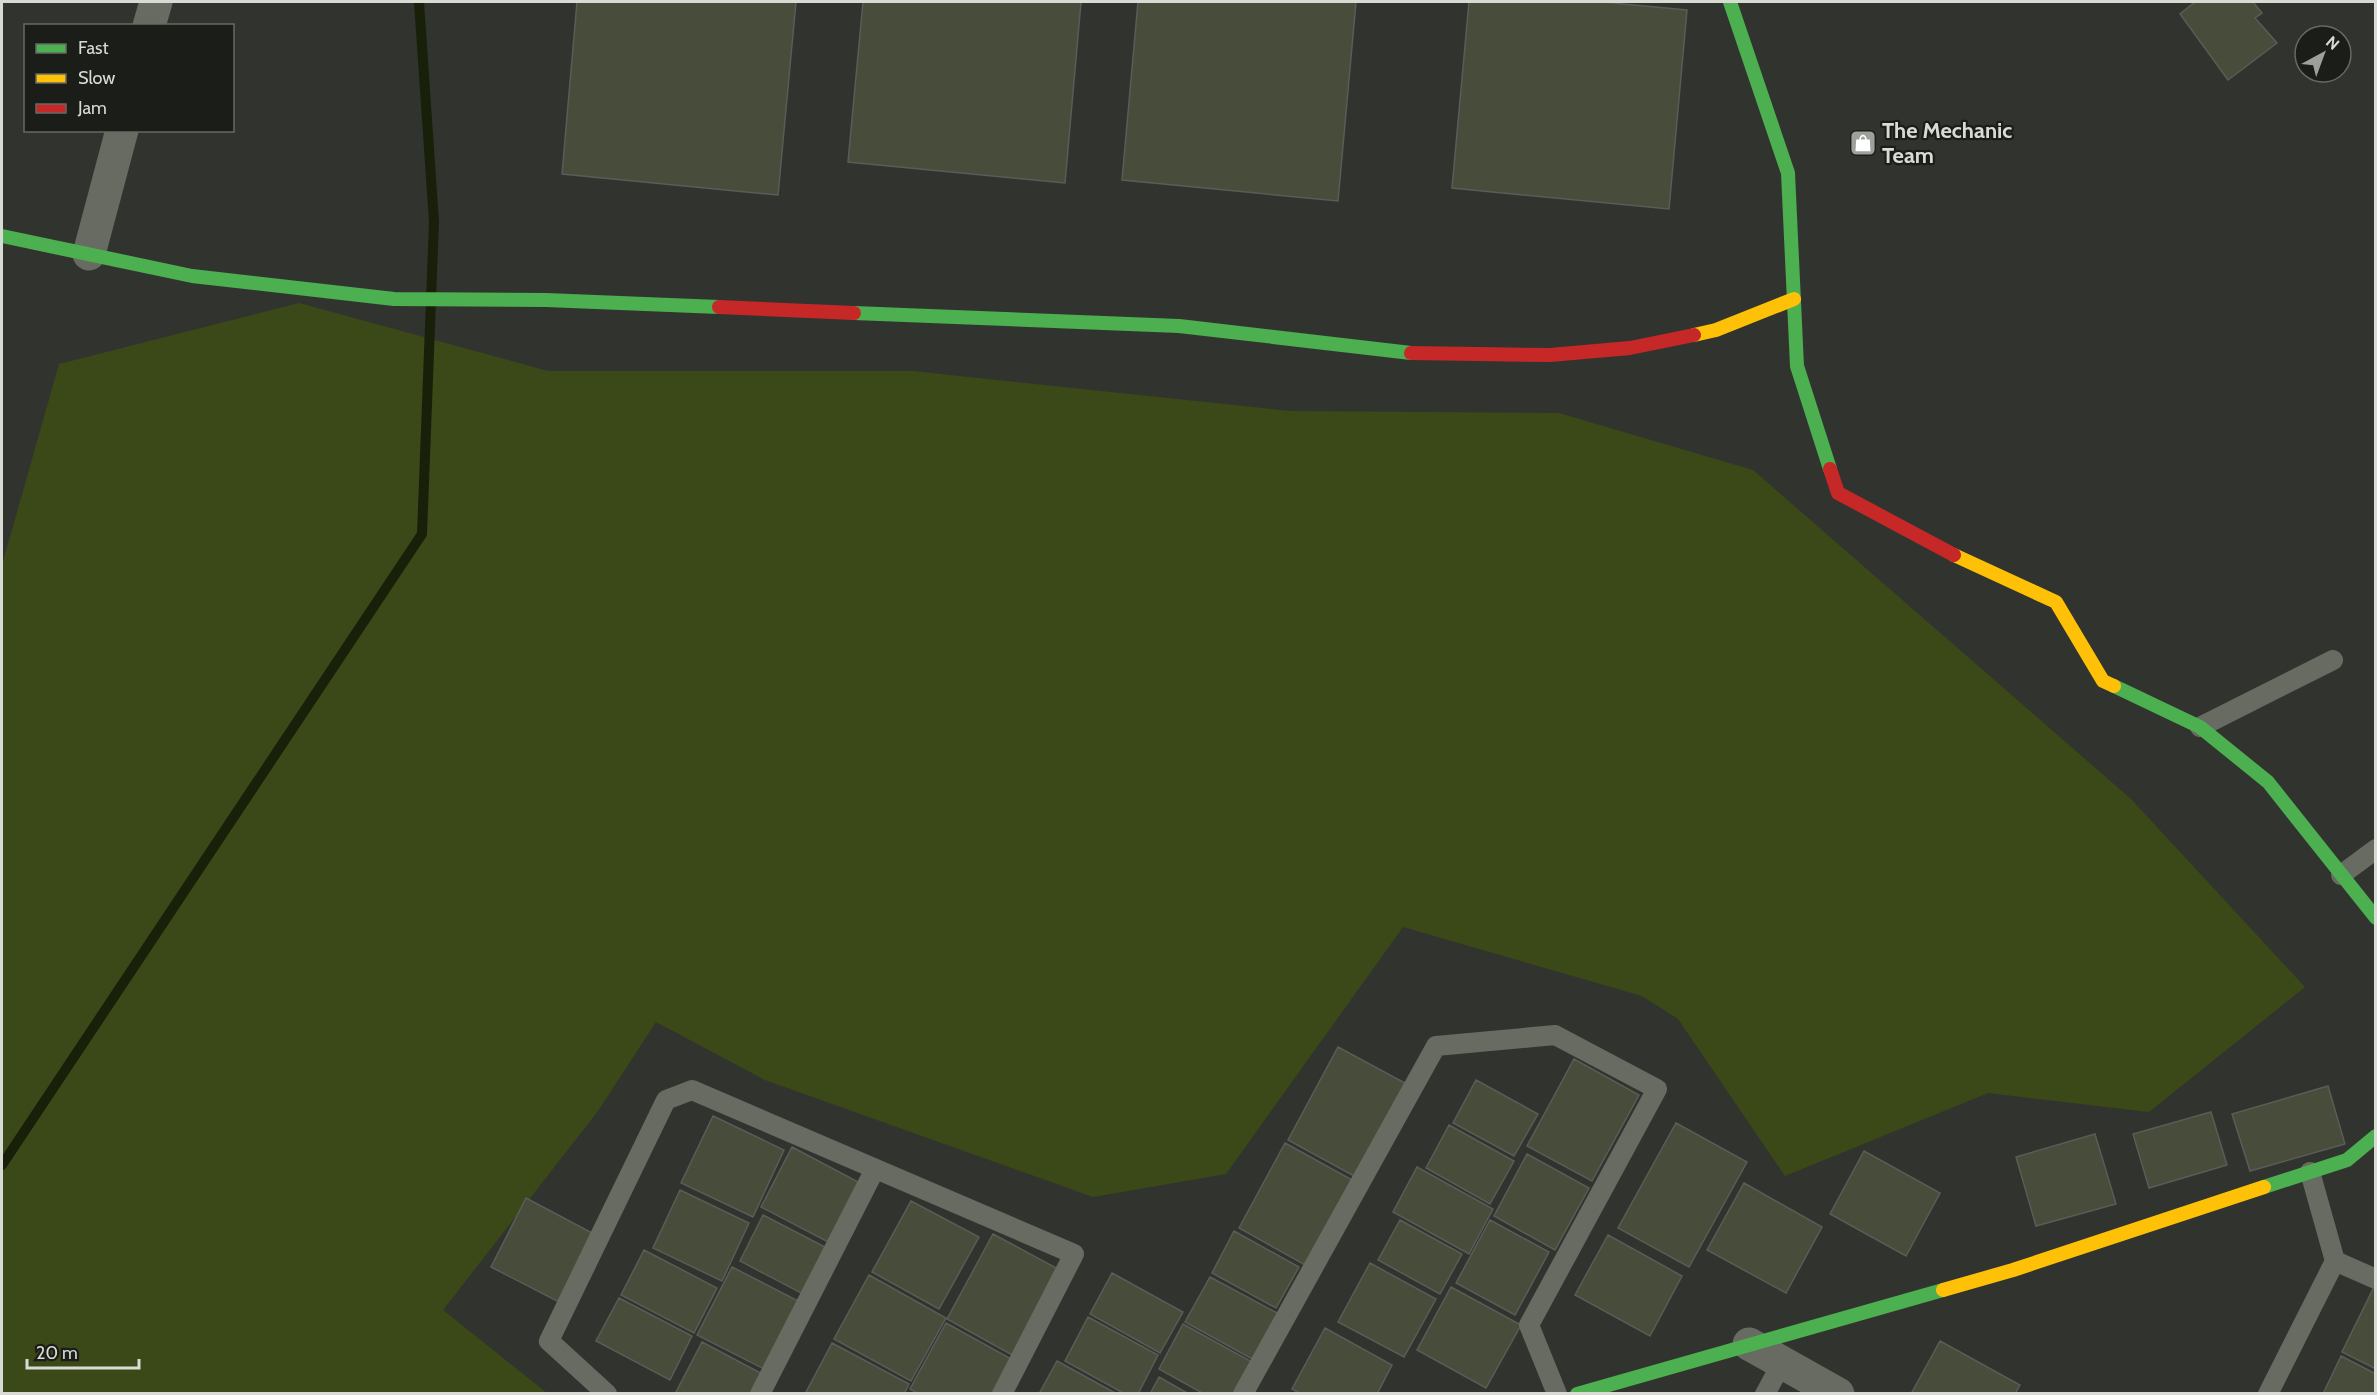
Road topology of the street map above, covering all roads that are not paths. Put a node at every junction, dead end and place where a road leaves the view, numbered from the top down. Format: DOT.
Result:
graph roads {
  1 [pos="156,2"];
  2 [pos="1730,2"];
  3 [pos="150,24"];
  4 [pos="121,132"];
  5 [pos="2,236"];
  6 [pos="89,254"];
  7 [pos="1794,299"];
  8 [pos="2333,660"];
  9 [pos="2200,727"];
  10 [pos="2376,849"];
  11 [pos="2341,875"];
  12 [pos="2376,918"];
  13 [pos="2376,1136"];
  14 [pos="875,1168"];
  15 [pos="2310,1173"];
  16 [pos="2335,1261"];
  17 [pos="2376,1279"];
  18 [pos="1749,1344"];
  19 [pos="1782,1363"];
  20 [pos="607,1394"];
  21 [pos="760,1394"];
  22 [pos="1002,1394"];
  23 [pos="1243,1394"];
  24 [pos="1557,1394"];
  25 [pos="1577,1394"];
  26 [pos="1765,1394"];
  27 [pos="1838,1394"];
  28 [pos="2268,1394"];
  1 -- 3 [label="street"];
  2 -- 7 [label="street"];
  4 -- 6 [label="street"];
  5 -- 6 [label="street"];
  6 -- 7 [label="street"];
  7 -- 9 [label="street"];
  8 -- 9 [label="lane"];
  9 -- 11 [label="street"];
  10 -- 11 [label="lane"];
  11 -- 12 [label="street"];
  13 -- 15 [label="street"];
  14 -- 20 [label="lane"];
  14 -- 21 [label="lane"];
  14 -- 22 [label="lane"];
  15 -- 16 [label="lane"];
  15 -- 18 [label="street"];
  16 -- 17 [label="lane"];
  16 -- 28 [label="lane"];
  18 -- 19 [label="street"];
  18 -- 25 [label="street"];
  19 -- 26 [label="lane"];
  19 -- 27 [label="street"];
  23 -- 24 [label="lane"];
}
